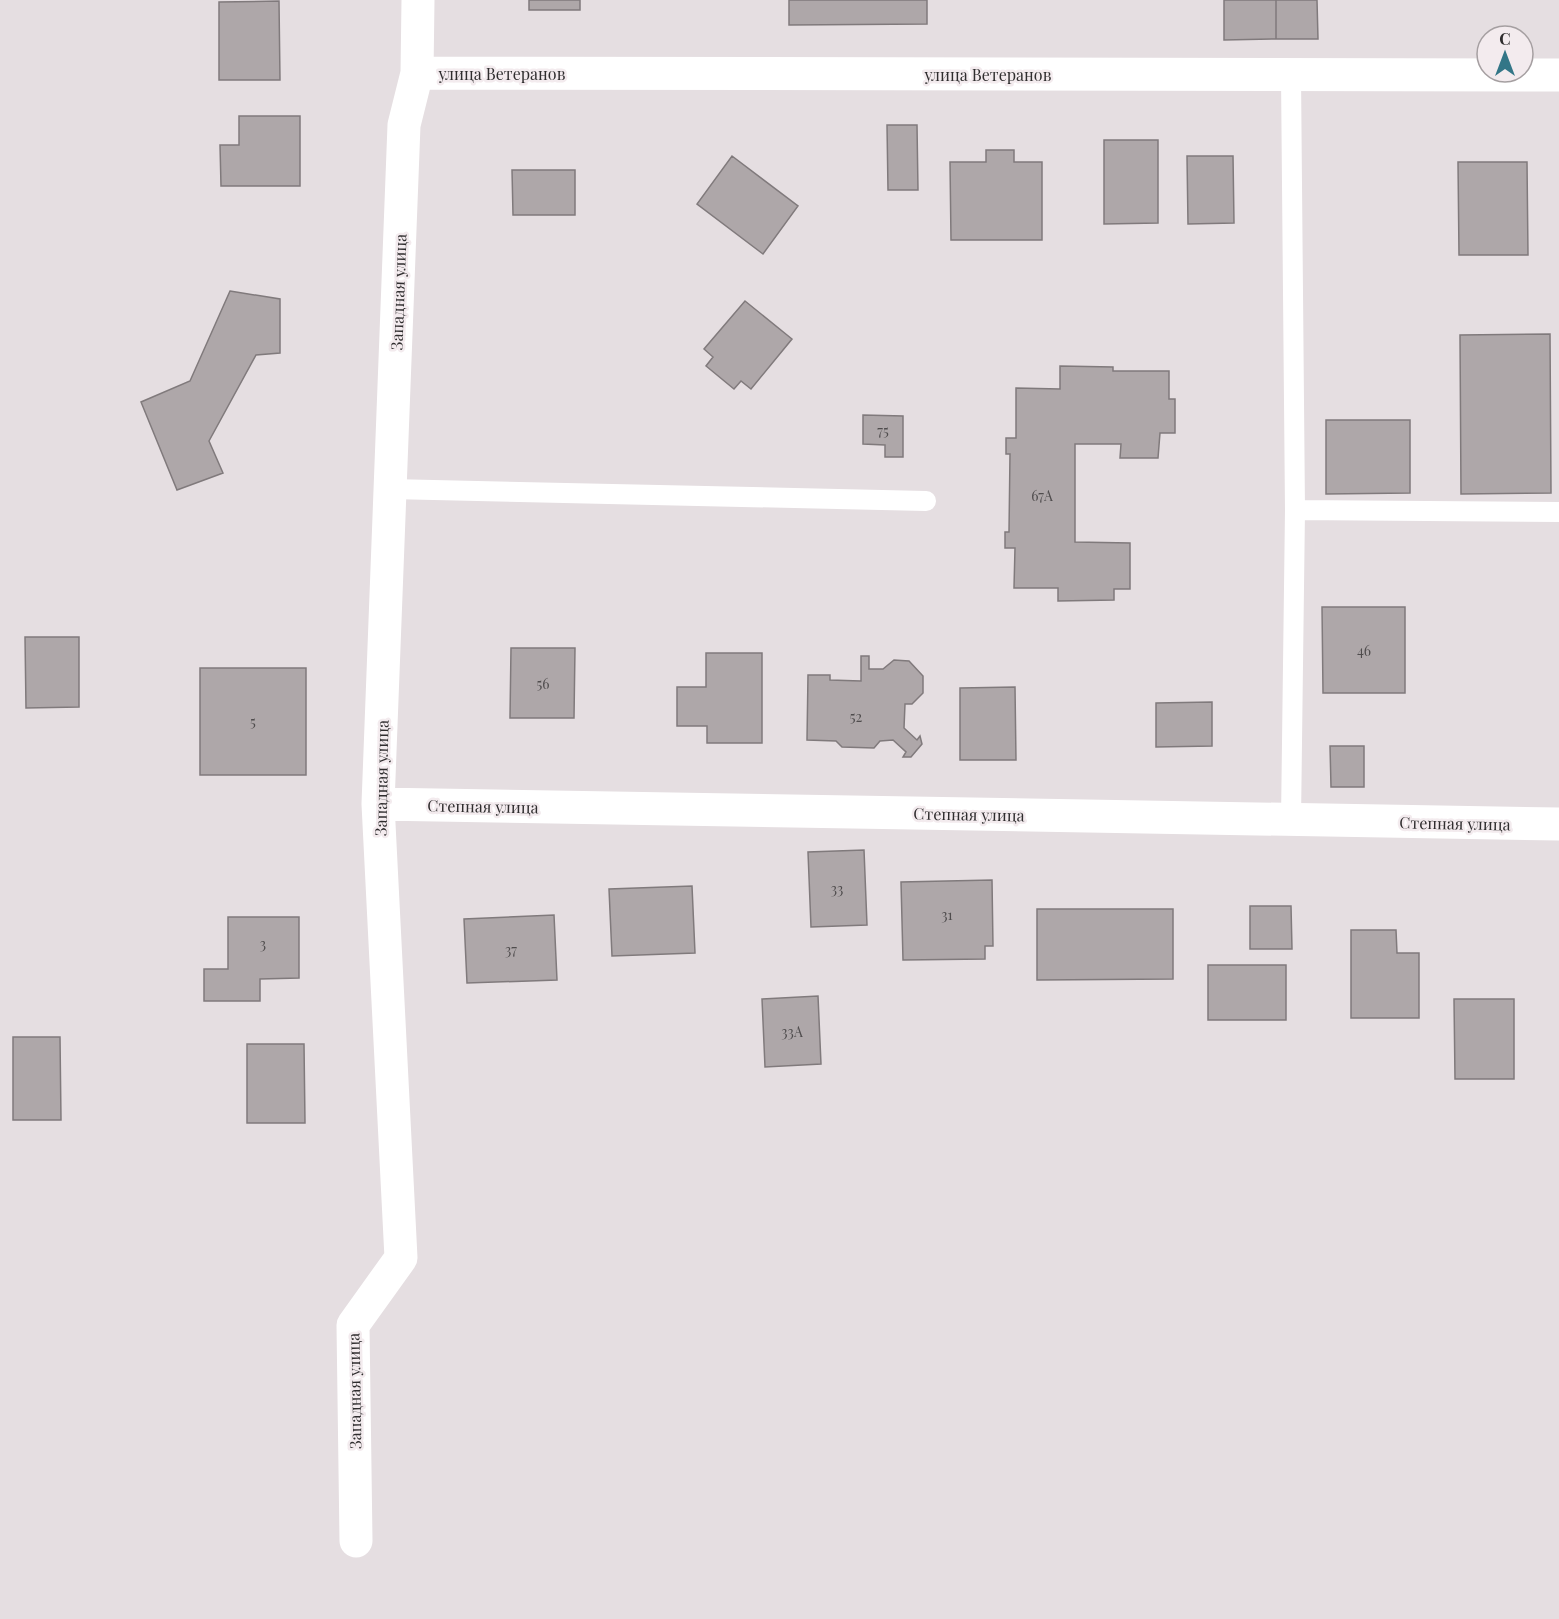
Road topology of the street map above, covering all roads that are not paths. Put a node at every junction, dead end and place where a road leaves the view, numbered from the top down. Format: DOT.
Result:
graph roads {
  1 [pos="418,0"];
  2 [pos="417,73"];
  3 [pos="1291,75"];
  4 [pos="1559,75"];
  5 [pos="390,489"];
  6 [pos="926,501"];
  7 [pos="1295,510"];
  8 [pos="1559,512"];
  9 [pos="378,804"];
  10 [pos="1291,820"];
  11 [pos="1559,825"];
  12 [pos="356,1541"];
  1 -- 2 [label="street, Западная улица"];
  2 -- 3 [label="street, улица Ветеранов"];
  2 -- 5 [label="street, Западная улица"];
  3 -- 4 [label="street, улица Ветеранов"];
  3 -- 7 [label="lane"];
  5 -- 6 [label="lane"];
  5 -- 9 [label="street, Западная улица"];
  7 -- 8 [label="lane"];
  7 -- 10 [label="lane"];
  9 -- 10 [label="street, Степная улица"];
  9 -- 12 [label="street, Западная улица"];
  10 -- 11 [label="street, Степная улица"];
}
